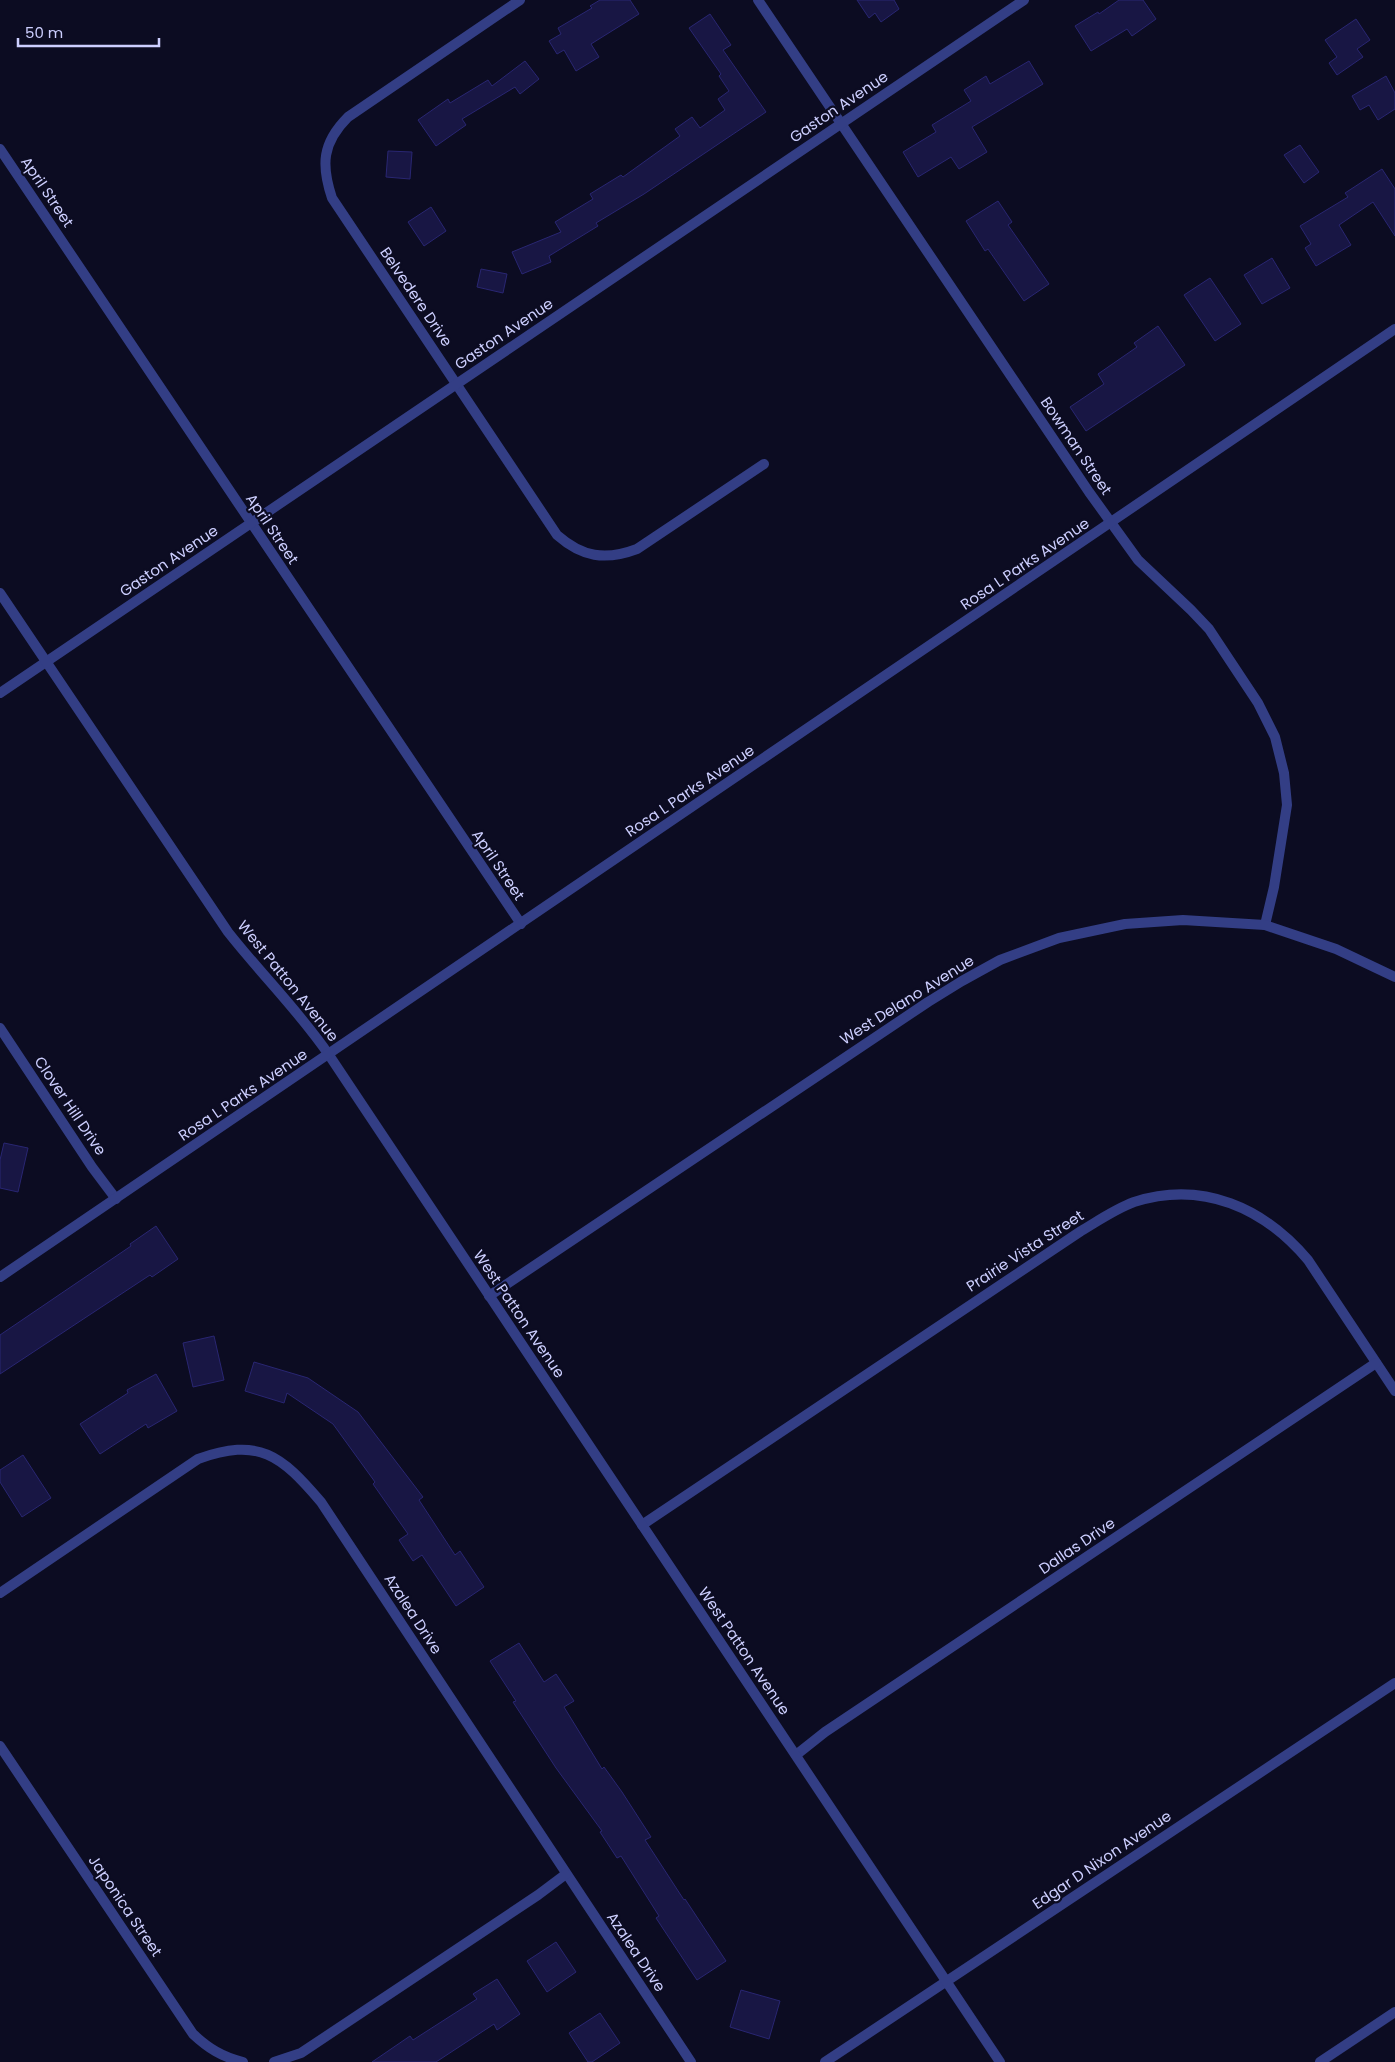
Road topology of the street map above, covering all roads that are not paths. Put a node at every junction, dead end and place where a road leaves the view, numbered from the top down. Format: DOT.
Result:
graph roads {
  1 [pos="520,0"];
  2 [pos="758,0"];
  3 [pos="1024,0"];
  4 [pos="842,124"];
  5 [pos="0,149"];
  6 [pos="1395,329"];
  7 [pos="457,384"];
  8 [pos="764,464"];
  9 [pos="1111,523"];
  10 [pos="250,524"];
  11 [pos="0,593"];
  12 [pos="46,662"];
  13 [pos="0,693"];
  14 [pos="521,924"];
  15 [pos="1265,925"];
  16 [pos="1395,977"];
  17 [pos="0,1028"];
  18 [pos="329,1055"];
  19 [pos="116,1199"];
  20 [pos="0,1277"];
  21 [pos="489,1296"];
  22 [pos="1376,1363"];
  23 [pos="1395,1391"];
  24 [pos="642,1525"];
  25 [pos="0,1593"];
  26 [pos="1395,1683"];
  27 [pos="0,1746"];
  28 [pos="796,1755"];
  29 [pos="566,1874"];
  30 [pos="946,1981"];
  31 [pos="1395,2012"];
  32 [pos="243,2062"];
  33 [pos="274,2062"];
  34 [pos="691,2062"];
  35 [pos="825,2062"];
  36 [pos="1000,2062"];
  37 [pos="1320,2062"];
  1 -- 7 [label="street, Belvedere Drive"];
  2 -- 4 [label="street, Bowman Street"];
  3 -- 4 [label="street, Gaston Avenue"];
  4 -- 7 [label="street, Gaston Avenue"];
  4 -- 9 [label="street, Bowman Street"];
  5 -- 10 [label="street, April Street"];
  6 -- 9 [label="street, Rosa L Parks Avenue"];
  7 -- 8 [label="street, Belvedere Drive"];
  7 -- 10 [label="street, Gaston Avenue"];
  9 -- 14 [label="street, Rosa L Parks Avenue"];
  9 -- 15 [label="street, Bowman Street"];
  10 -- 12 [label="street, Gaston Avenue"];
  10 -- 14 [label="street, April Street"];
  11 -- 12 [label="street, West Patton Avenue"];
  12 -- 13 [label="street, Gaston Avenue"];
  12 -- 18 [label="street, West Patton Avenue"];
  14 -- 18 [label="street, Rosa L Parks Avenue"];
  15 -- 16 [label="street, West Delano Avenue"];
  15 -- 21 [label="street, West Delano Avenue"];
  17 -- 19 [label="street, Clover Hill Drive"];
  18 -- 19 [label="street, Rosa L Parks Avenue"];
  18 -- 21 [label="street, West Patton Avenue"];
  19 -- 20 [label="street, Rosa L Parks Avenue"];
  21 -- 24 [label="street, West Patton Avenue"];
  22 -- 23 [label="street, Prairie Vista Street"];
  22 -- 24 [label="street, Prairie Vista Street"];
  22 -- 28 [label="street, Dallas Drive"];
  24 -- 28 [label="street, West Patton Avenue"];
  25 -- 29 [label="street, Azalea Drive"];
  26 -- 30 [label="street, Edgar D Nixon Avenue"];
  27 -- 32 [label="street, Japonica Street"];
  28 -- 30 [label="street, West Patton Avenue"];
  29 -- 33 [label="street"];
  29 -- 34 [label="street, Azalea Drive"];
  30 -- 35 [label="street, Edgar D Nixon Avenue"];
  30 -- 36 [label="street, West Patton Avenue"];
  31 -- 37 [label="street"];
}
